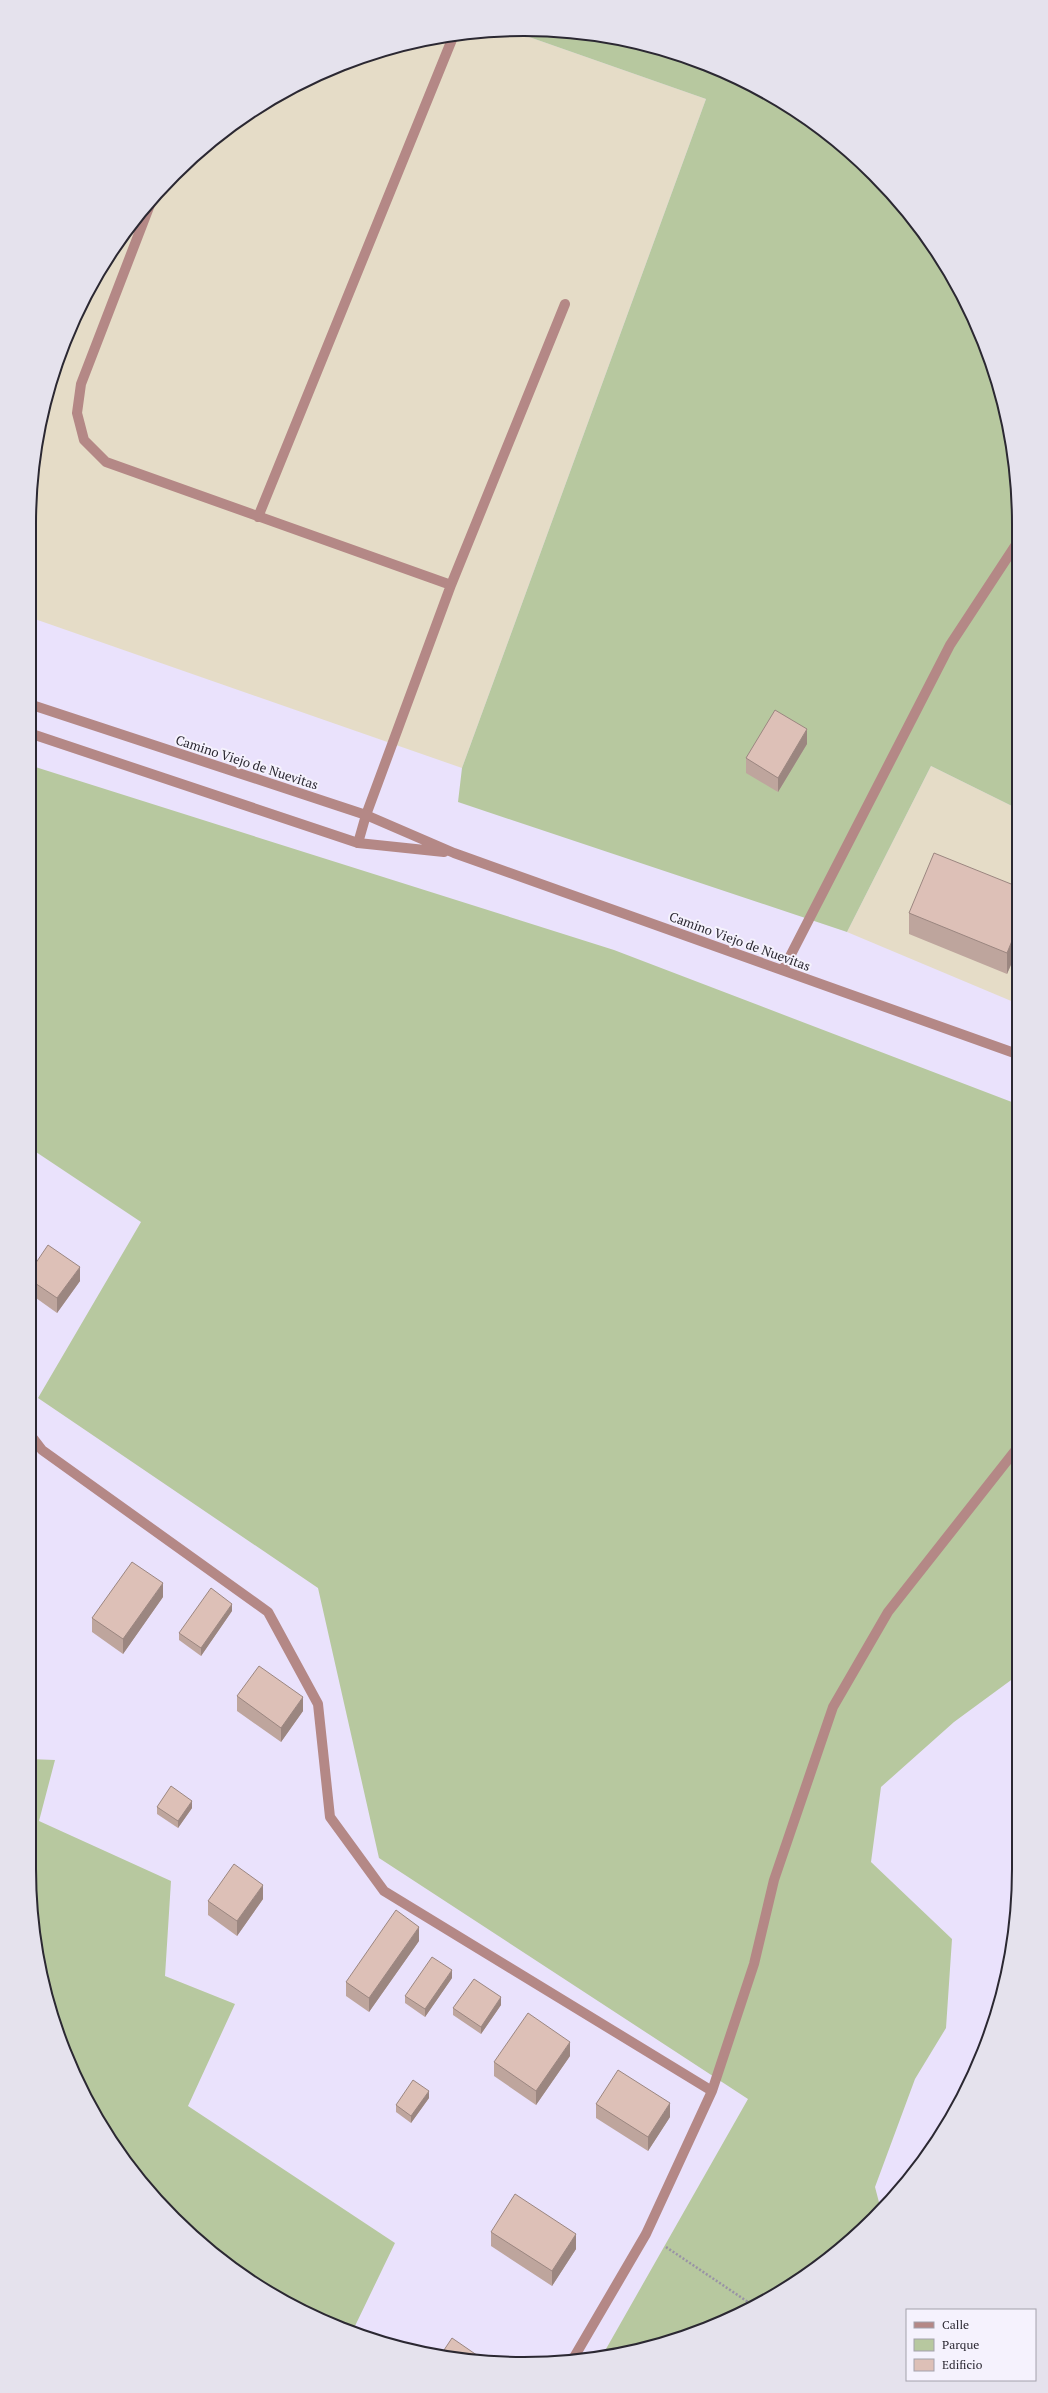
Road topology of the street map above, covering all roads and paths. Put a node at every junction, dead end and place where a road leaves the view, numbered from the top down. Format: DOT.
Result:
graph roads {
  1 [pos="451,41"];
  2 [pos="146,216"];
  3 [pos="565,304"];
  4 [pos="258,517"];
  5 [pos="1012,551"];
  6 [pos="451,585"];
  7 [pos="36,706"];
  8 [pos="36,736"];
  9 [pos="366,815"];
  10 [pos="358,843"];
  11 [pos="454,854"];
  12 [pos="783,970"];
  13 [pos="1012,1053"];
  14 [pos="36,1442"];
  15 [pos="1012,1454"];
  16 [pos="712,2091"];
  17 [pos="646,2234"];
  18 [pos="749,2302"];
  19 [pos="576,2354"];
  1 -- 4 [label="street"];
  2 -- 4 [label="street"];
  3 -- 6 [label="street"];
  4 -- 6 [label="street"];
  5 -- 12 [label="street"];
  6 -- 9 [label="street"];
  7 -- 9 [label="street, Camino Viejo de Nuevitas"];
  8 -- 10 [label="street, Camino Viejo de Nuevitas"];
  9 -- 10 [label="street"];
  9 -- 11 [label="street, Camino Viejo de Nuevitas"];
  10 -- 11 [label="street, Camino Viejo de Nuevitas"];
  11 -- 12 [label="street, Camino Viejo de Nuevitas"];
  12 -- 13 [label="street, Camino Viejo de Nuevitas"];
  14 -- 16 [label="street"];
  15 -- 16 [label="street"];
  16 -- 17 [label="street"];
  17 -- 18 [label="path"];
  17 -- 19 [label="street"];
}
